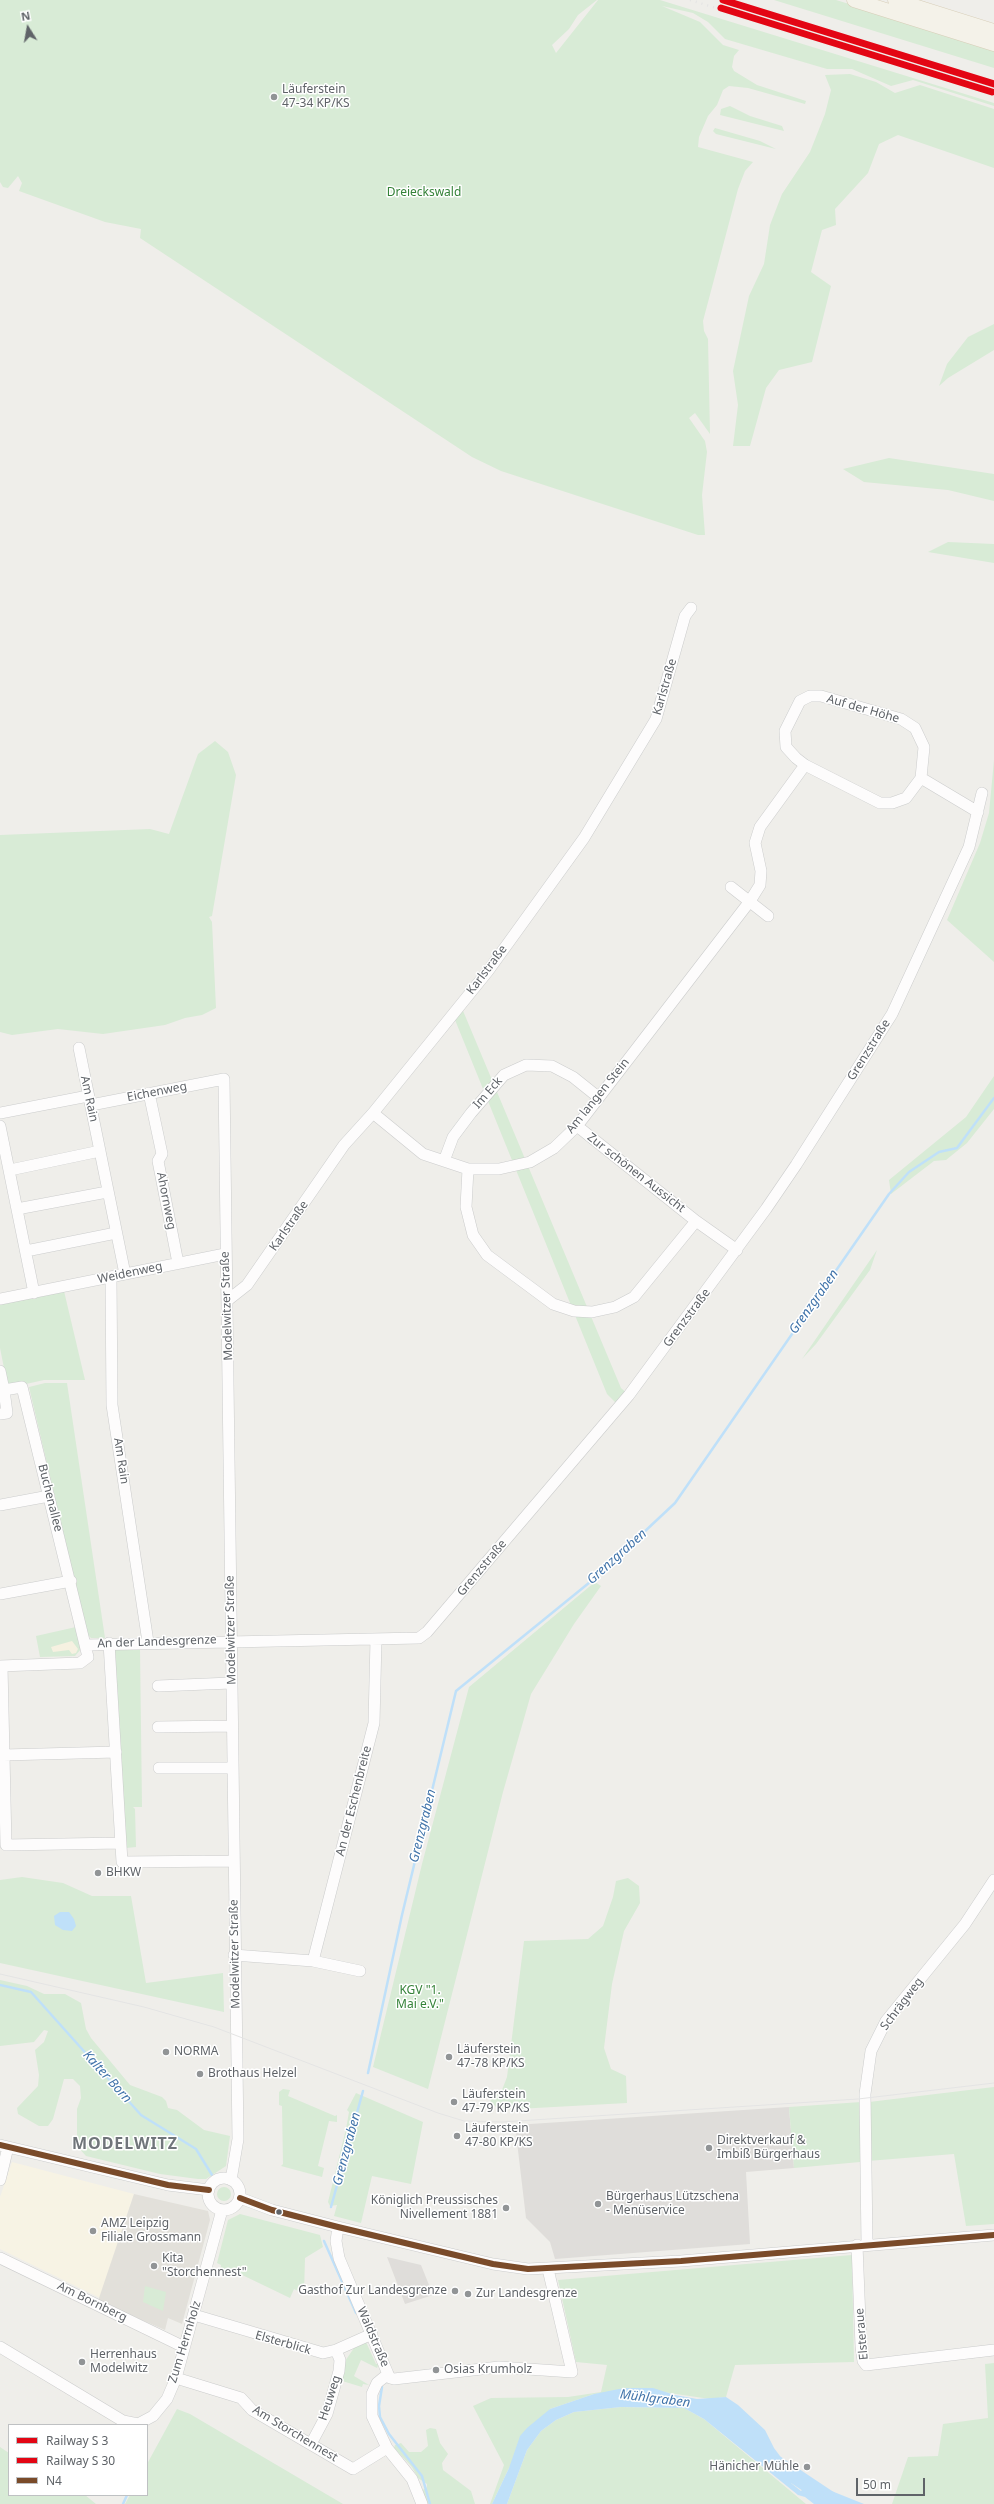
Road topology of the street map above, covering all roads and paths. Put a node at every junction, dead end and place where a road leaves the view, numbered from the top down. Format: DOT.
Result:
graph roads {
  1 [pos="854,0"];
  2 [pos="895,0"];
  3 [pos="994,31"];
  4 [pos="994,44"];
  5 [pos="691,608"];
  6 [pos="805,765"];
  7 [pos="921,778"];
  8 [pos="982,793"];
  9 [pos="978,812"];
  10 [pos="730,887"];
  11 [pos="750,902"];
  12 [pos="768,916"];
  13 [pos="78,1048"];
  14 [pos="224,1079"];
  15 [pos="149,1093"];
  16 [pos="598,1097"];
  17 [pos="90,1100"];
  18 [pos="0,1113"];
  19 [pos="373,1113"];
  20 [pos="0,1126"];
  21 [pos="577,1126"];
  22 [pos="100,1151"];
  23 [pos="444,1161"];
  24 [pos="468,1169"];
  25 [pos="10,1170"];
  26 [pos="108,1192"];
  27 [pos="17,1209"];
  28 [pos="696,1221"];
  29 [pos="116,1232"];
  30 [pos="737,1250"];
  31 [pos="26,1252"];
  32 [pos="225,1254"];
  33 [pos="178,1263"];
  34 [pos="124,1274"];
  35 [pos="110,1278"];
  36 [pos="34,1293"];
  37 [pos="0,1299"];
  38 [pos="228,1300"];
  39 [pos="0,1371"];
  40 [pos="4,1390"];
  41 [pos="0,1414"];
  42 [pos="49,1496"];
  43 [pos="0,1504"];
  44 [pos="71,1581"];
  45 [pos="0,1594"];
  46 [pos="376,1639"];
  47 [pos="231,1641"];
  48 [pos="148,1642"];
  49 [pos="109,1643"];
  50 [pos="87,1645"];
  51 [pos="1,1666"];
  52 [pos="231,1683"];
  53 [pos="158,1686"];
  54 [pos="158,1726"];
  55 [pos="232,1726"];
  56 [pos="116,1752"];
  57 [pos="4,1755"];
  58 [pos="159,1768"];
  59 [pos="233,1768"];
  60 [pos="121,1843"];
  61 [pos="233,1861"];
  62 [pos="994,1880"];
  63 [pos="234,1955"];
  64 [pos="313,1961"];
  65 [pos="360,1971"];
  66 [pos="4,2146"];
  67 [pos="0,2180"];
  68 [pos="231,2180"];
  69 [pos="209,2190"];
  70 [pos="240,2198"];
  71 [pos="222,2210"];
  72 [pos="338,2227"];
  73 [pos="994,2235"];
  74 [pos="862,2244"];
  75 [pos="0,2258"];
  76 [pos="548,2269"];
  77 [pos="194,2315"];
  78 [pos="372,2334"];
  79 [pos="0,2347"];
  80 [pos="184,2347"];
  81 [pos="336,2350"];
  82 [pos="994,2350"];
  83 [pos="388,2374"];
  84 [pos="176,2378"];
  85 [pos="311,2444"];
  86 [pos="387,2448"];
  87 [pos="422,2504"];
  1 -- 4 [label="main road"];
  2 -- 3 [label="main road"];
  5 -- 19 [label="street, Karlstraße"];
  6 -- 7 [label="street, Auf der Höhe"];
  6 -- 7 [label="street, Auf der Höhe"];
  6 -- 11 [label="street, Am langen Stein"];
  7 -- 9 [label="street"];
  8 -- 9 [label="street, Grenzstraße"];
  9 -- 30 [label="street, Grenzstraße"];
  10 -- 11 [label="street"];
  11 -- 12 [label="street"];
  11 -- 16 [label="street, Am langen Stein"];
  13 -- 17 [label="street, Am Rain"];
  14 -- 15 [label="street, Eichenweg"];
  14 -- 32 [label="street, Modelwitzer Straße"];
  15 -- 17 [label="street, Eichenweg"];
  15 -- 33 [label="street, Ahornweg"];
  16 -- 21 [label="street, Am langen Stein"];
  16 -- 23 [label="street, Im Eck"];
  17 -- 18 [label="street, Eichenweg"];
  17 -- 22 [label="street, Am Rain"];
  19 -- 23 [label="street, Am langen Stein"];
  19 -- 38 [label="street, Karlstraße"];
  20 -- 25 [label="street"];
  21 -- 24 [label="street, Am langen Stein"];
  21 -- 28 [label="street, Zur schönen Aussicht"];
  22 -- 25 [label="street"];
  22 -- 26 [label="street, Am Rain"];
  23 -- 24 [label="street, Am langen Stein"];
  24 -- 28 [label="street, Zur schönen Aussicht"];
  25 -- 27 [label="street"];
  26 -- 27 [label="street"];
  26 -- 29 [label="street, Am Rain"];
  27 -- 31 [label="street"];
  28 -- 30 [label="street, Zur schönen Aussicht"];
  29 -- 31 [label="street"];
  29 -- 34 [label="street, Am Rain"];
  30 -- 46 [label="street, Grenzstraße"];
  31 -- 36 [label="street"];
  32 -- 33 [label="street, Weidenweg"];
  32 -- 38 [label="street, Modelwitzer Straße"];
  33 -- 34 [label="street, Weidenweg"];
  34 -- 35 [label="street, Weidenweg"];
  35 -- 36 [label="street, Weidenweg"];
  35 -- 48 [label="street, Am Rain"];
  36 -- 37 [label="street, Weidenweg"];
  38 -- 47 [label="street, Modelwitzer Straße"];
  39 -- 40 [label="street"];
  40 -- 41 [label="street"];
  40 -- 42 [label="street, Buchenallee"];
  42 -- 43 [label="street"];
  42 -- 44 [label="street, Buchenallee"];
  44 -- 45 [label="street"];
  44 -- 50 [label="street, Buchenallee"];
  46 -- 47 [label="street, Grenzstraße"];
  46 -- 64 [label="street, An der Eschenbreite"];
  47 -- 48 [label="street, An der Landesgrenze"];
  47 -- 52 [label="street, Modelwitzer Straße"];
  48 -- 49 [label="street, An der Landesgrenze"];
  49 -- 50 [label="street, An der Landesgrenze"];
  49 -- 56 [label="street"];
  50 -- 51 [label="street, An der Landesgrenze"];
  51 -- 57 [label="street, An der Landesgrenze"];
  52 -- 53 [label="street"];
  52 -- 55 [label="street, Modelwitzer Straße"];
  54 -- 55 [label="street"];
  55 -- 59 [label="street, Modelwitzer Straße"];
  56 -- 57 [label="street"];
  56 -- 60 [label="street"];
  57 -- 60 [label="street, An der Landesgrenze"];
  58 -- 59 [label="street"];
  59 -- 61 [label="street, Modelwitzer Straße"];
  60 -- 61 [label="street"];
  61 -- 63 [label="street, Modelwitzer Straße"];
  62 -- 74 [label="street, Schrägweg"];
  63 -- 64 [label="street"];
  63 -- 68 [label="street, Modelwitzer Straße"];
  64 -- 65 [label="street"];
  66 -- 67 [label="street"];
  66 -- 69 [label="street"];
  68 -- 69 [label="street"];
  68 -- 70 [label="street"];
  69 -- 71 [label="street"];
  70 -- 71 [label="street"];
  70 -- 72 [label="street"];
  71 -- 77 [label="street, Zum Herrnholz"];
  72 -- 76 [label="street"];
  72 -- 78 [label="street, Waldstraße"];
  73 -- 74 [label="street"];
  74 -- 76 [label="street"];
  74 -- 82 [label="street, Elsteraue"];
  75 -- 80 [label="street, Am Bornberg"];
  76 -- 83 [label="street, Waldstraße"];
  77 -- 80 [label="street, Zum Herrnholz"];
  77 -- 81 [label="street, Elsterblick"];
  78 -- 81 [label="street, Elsterblick"];
  78 -- 83 [label="street, Waldstraße"];
  79 -- 84 [label="street, Zum Herrnholz"];
  80 -- 84 [label="street, Zum Herrnholz"];
  81 -- 85 [label="street, Heuweg"];
  83 -- 86 [label="street"];
  84 -- 85 [label="street, Am Storchennest"];
  85 -- 86 [label="street, Am Storchennest"];
  86 -- 87 [label="street"];
}
